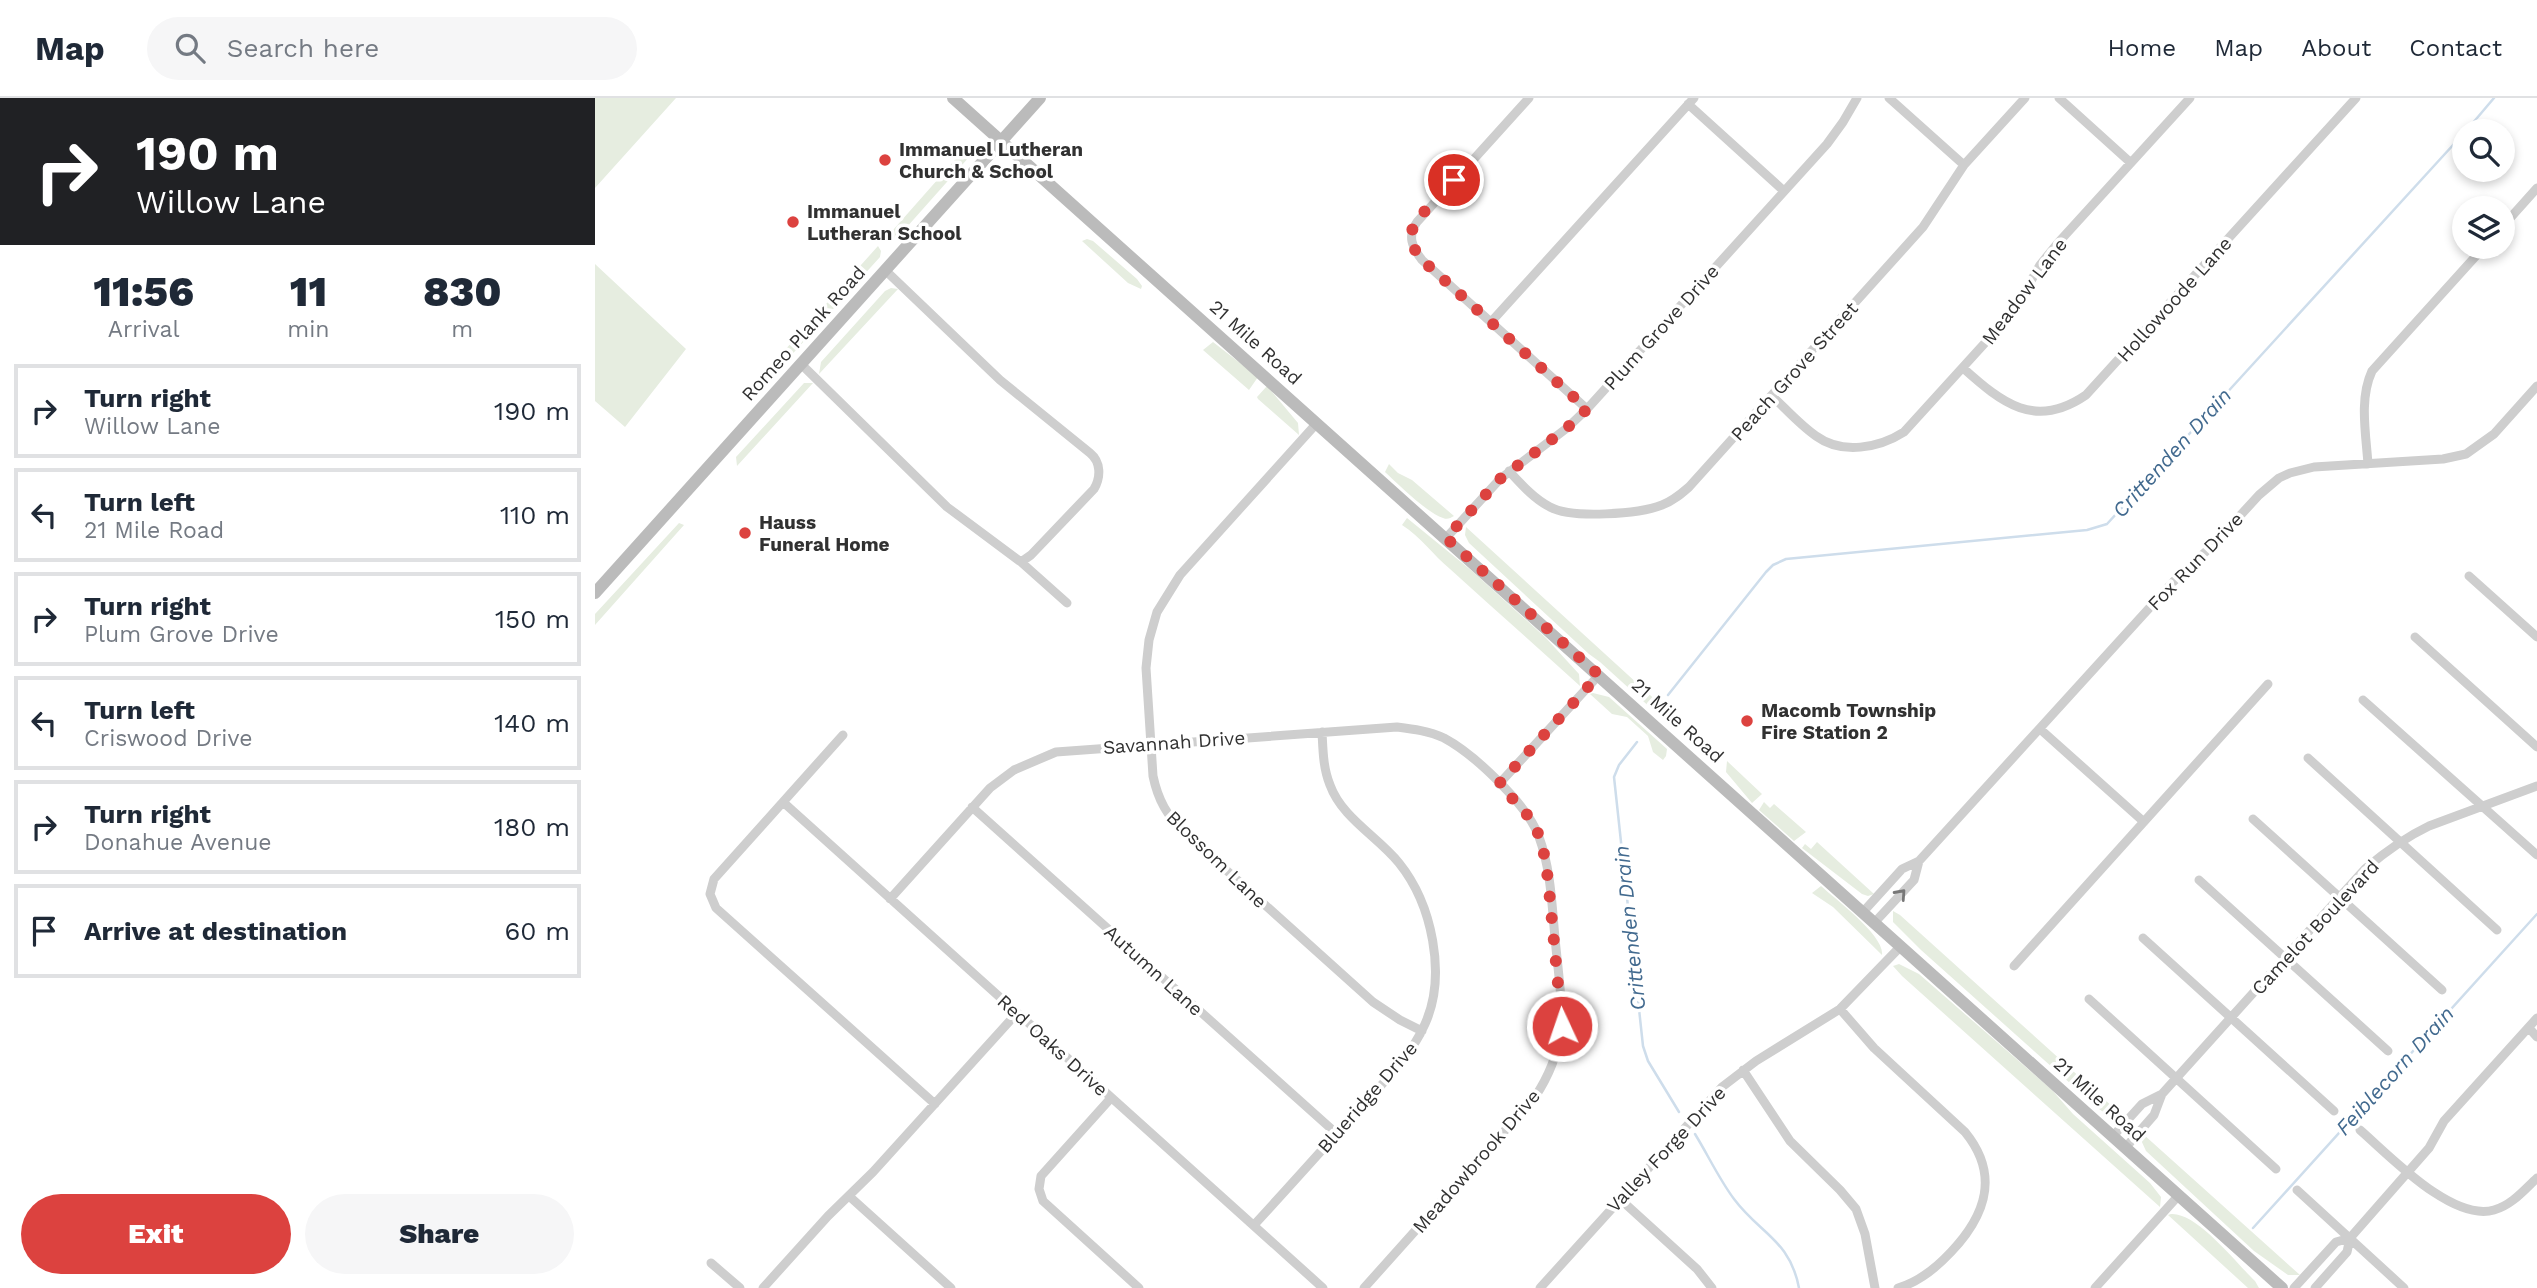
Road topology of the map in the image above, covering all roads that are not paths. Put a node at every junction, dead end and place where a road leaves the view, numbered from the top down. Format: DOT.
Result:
graph roads {
  1 [pos="953,98"];
  2 [pos="1040,98"];
  3 [pos="1529,98"];
  4 [pos="1857,98"];
  5 [pos="1889,98"];
  6 [pos="2025,98"];
  7 [pos="2059,98"];
  8 [pos="2190,98"];
  9 [pos="2356,98"];
  10 [pos="1691,101"];
  11 [pos="1002,141"];
  12 [pos="2131,163"];
  13 [pos="1964,165"];
  14 [pos="2537,188"];
  15 [pos="1784,191"];
  16 [pos="2515,213"];
  17 [pos="2473,259"];
  18 [pos="885,271"];
  19 [pos="1491,322"];
  20 [pos="801,364"];
  21 [pos="1963,368"];
  22 [pos="2537,386"];
  23 [pos="1772,396"];
  24 [pos="1587,409"];
  25 [pos="1317,423"];
  26 [pos="2368,464"];
  27 [pos="1509,471"];
  28 [pos="1446,538"];
  29 [pos="1021,562"];
  30 [pos="2469,576"];
  31 [pos="595,593"];
  32 [pos="1067,603"];
  33 [pos="2415,637"];
  34 [pos="2537,637"];
  35 [pos="1599,675"];
  36 [pos="2268,684"];
  37 [pos="2363,700"];
  38 [pos="2040,729"];
  39 [pos="1322,732"];
  40 [pos="843,735"];
  41 [pos="1151,744"];
  42 [pos="2537,747"];
  43 [pos="2308,758"];
  44 [pos="1499,784"];
  45 [pos="2537,786"];
  46 [pos="783,802"];
  47 [pos="972,807"];
  48 [pos="2482,807"];
  49 [pos="2253,819"];
  50 [pos="2144,822"];
  51 [pos="2399,842"];
  52 [pos="2537,855"];
  53 [pos="1919,861"];
  54 [pos="2199,880"];
  55 [pos="2340,897"];
  56 [pos="890,899"];
  57 [pos="1863,912"];
  58 [pos="1875,922"];
  59 [pos="2497,930"];
  60 [pos="2143,938"];
  61 [pos="1901,946"];
  62 [pos="2286,958"];
  63 [pos="2014,966"];
  64 [pos="2442,990"];
  65 [pos="2089,999"];
  66 [pos="1840,1009"];
  67 [pos="1017,1013"];
  68 [pos="2232,1018"];
  69 [pos="2537,1018"];
  70 [pos="2529,1028"];
  71 [pos="1422,1031"];
  72 [pos="2537,1037"];
  73 [pos="2388,1051"];
  74 [pos="1743,1070"];
  75 [pos="2176,1078"];
  76 [pos="2161,1094"];
  77 [pos="1111,1098"];
  78 [pos="935,1104"];
  79 [pos="2334,1111"];
  80 [pos="2360,1130"];
  81 [pos="1336,1135"];
  82 [pos="2113,1136"];
  83 [pos="2126,1147"];
  84 [pos="2276,1169"];
  85 [pos="2408,1172"];
  86 [pos="2537,1178"];
  87 [pos="2297,1190"];
  88 [pos="2179,1195"];
  89 [pos="849,1196"];
  90 [pos="1620,1199"];
  91 [pos="1254,1226"];
  92 [pos="2350,1238"];
  93 [pos="2320,1260"];
  94 [pos="711,1263"];
  95 [pos="2331,1271"];
  96 [pos="2278,1287"];
  97 [pos="740,1288"];
  98 [pos="763,1288"];
  99 [pos="951,1288"];
  100 [pos="1139,1288"];
  101 [pos="1323,1288"];
  102 [pos="1363,1288"];
  103 [pos="1540,1288"];
  104 [pos="1712,1288"];
  105 [pos="1875,1288"];
  106 [pos="1898,1288"];
  107 [pos="2095,1288"];
  108 [pos="2294,1288"];
  109 [pos="2315,1288"];
  110 [pos="2405,1288"];
  1 -- 11 [label="street, 21 Mile Road"];
  2 -- 11 [label="street, Romeo Plank Road"];
  3 -- 19 [label="street"];
  4 -- 15 [label="street, Plum Grove Drive"];
  5 -- 13 [label="street"];
  6 -- 13 [label="street, Peach Grove Street"];
  7 -- 12 [label="street"];
  8 -- 12 [label="street, Meadow Lane"];
  9 -- 21 [label="street, Hollowoode Lane"];
  10 -- 15 [label="street"];
  10 -- 19 [label="street"];
  11 -- 18 [label="street, Romeo Plank Road"];
  11 -- 25 [label="street, 21 Mile Road"];
  12 -- 21 [label="street, Meadow Lane"];
  13 -- 23 [label="street, Peach Grove Street"];
  14 -- 16 [label="street"];
  15 -- 24 [label="street, Plum Grove Drive"];
  17 -- 26 [label="street"];
  18 -- 20 [label="street, Romeo Plank Road"];
  18 -- 29 [label="street"];
  19 -- 24 [label="street"];
  20 -- 29 [label="street"];
  20 -- 31 [label="street, Romeo Plank Road"];
  21 -- 23 [label="street, Meadow Lane"];
  22 -- 26 [label="street, Fox Run Drive"];
  23 -- 27 [label="street, Peach Grove Street"];
  24 -- 27 [label="street, Plum Grove Drive"];
  25 -- 28 [label="street, 21 Mile Road"];
  25 -- 41 [label="street, Blossom Lane"];
  26 -- 38 [label="street, Fox Run Drive"];
  27 -- 28 [label="street, Plum Grove Drive"];
  28 -- 35 [label="street, 21 Mile Road"];
  29 -- 32 [label="street"];
  30 -- 34 [label="street"];
  33 -- 42 [label="street"];
  35 -- 44 [label="street"];
  35 -- 57 [label="street, 21 Mile Road"];
  36 -- 50 [label="street"];
  37 -- 48 [label="street"];
  38 -- 50 [label="street"];
  38 -- 53 [label="street, Fox Run Drive"];
  39 -- 41 [label="street, Savannah Drive"];
  39 -- 44 [label="street, Savannah Drive"];
  39 -- 71 [label="street, Blueridge Drive"];
  40 -- 46 [label="street"];
  41 -- 47 [label="street, Savannah Drive"];
  41 -- 71 [label="street, Blossom Lane"];
  43 -- 51 [label="street"];
  44 -- 102 [label="street, Meadowbrook Drive"];
  45 -- 48 [label="street, Camelot Boulevard"];
  46 -- 56 [label="street, Red Oaks Drive"];
  46 -- 78 [label="street"];
  47 -- 56 [label="street, Savannah Drive"];
  47 -- 81 [label="street, Autumn Lane"];
  48 -- 51 [label="street, Camelot Boulevard"];
  48 -- 52 [label="street"];
  49 -- 55 [label="street"];
  50 -- 63 [label="street"];
  51 -- 55 [label="street, Camelot Boulevard"];
  51 -- 59 [label="street"];
  53 -- 57 [label="street, Fox Run Drive"];
  58 -- 53 [label="street, Fox Run Drive, one-way"];
  54 -- 62 [label="street"];
  55 -- 62 [label="street, Camelot Boulevard"];
  55 -- 64 [label="street"];
  56 -- 67 [label="street, Red Oaks Drive"];
  57 -- 58 [label="street, 21 Mile Road"];
  58 -- 61 [label="street, 21 Mile Road"];
  60 -- 68 [label="street"];
  61 -- 66 [label="street, Valley Forge Drive"];
  61 -- 82 [label="street, 21 Mile Road"];
  62 -- 68 [label="street, Camelot Boulevard"];
  62 -- 73 [label="street"];
  65 -- 75 [label="street"];
  66 -- 74 [label="street, Valley Forge Drive"];
  66 -- 106 [label="street"];
  67 -- 77 [label="street, Red Oaks Drive"];
  67 -- 78 [label="street"];
  68 -- 75 [label="street, Camelot Boulevard"];
  68 -- 79 [label="street"];
  69 -- 70 [label="street"];
  70 -- 72 [label="street"];
  70 -- 85 [label="street"];
  71 -- 81 [label="street, Blueridge Drive"];
  74 -- 90 [label="street, Valley Forge Drive"];
  74 -- 105 [label="street"];
  75 -- 76 [label="street, Camelot Boulevard"];
  75 -- 84 [label="street"];
  76 -- 82 [label="street, Camelot Boulevard"];
  76 -- 83 [label="street, Camelot Boulevard"];
  77 -- 91 [label="street, Red Oaks Drive"];
  77 -- 100 [label="street"];
  78 -- 89 [label="street"];
  80 -- 85 [label="street"];
  81 -- 91 [label="street, Blueridge Drive"];
  82 -- 83 [label="street, 21 Mile Road"];
  83 -- 88 [label="street, 21 Mile Road"];
  85 -- 86 [label="street"];
  85 -- 92 [label="street"];
  87 -- 92 [label="street"];
  88 -- 96 [label="street, 21 Mile Road"];
  88 -- 107 [label="street"];
  89 -- 98 [label="street"];
  89 -- 99 [label="street"];
  90 -- 103 [label="street, Valley Forge Drive"];
  90 -- 104 [label="street"];
  91 -- 101 [label="street, Red Oaks Drive"];
  92 -- 93 [label="street"];
  92 -- 95 [label="street"];
  92 -- 110 [label="street"];
  93 -- 95 [label="street"];
  93 -- 108 [label="street"];
  94 -- 97 [label="street"];
  95 -- 109 [label="street"];
}
